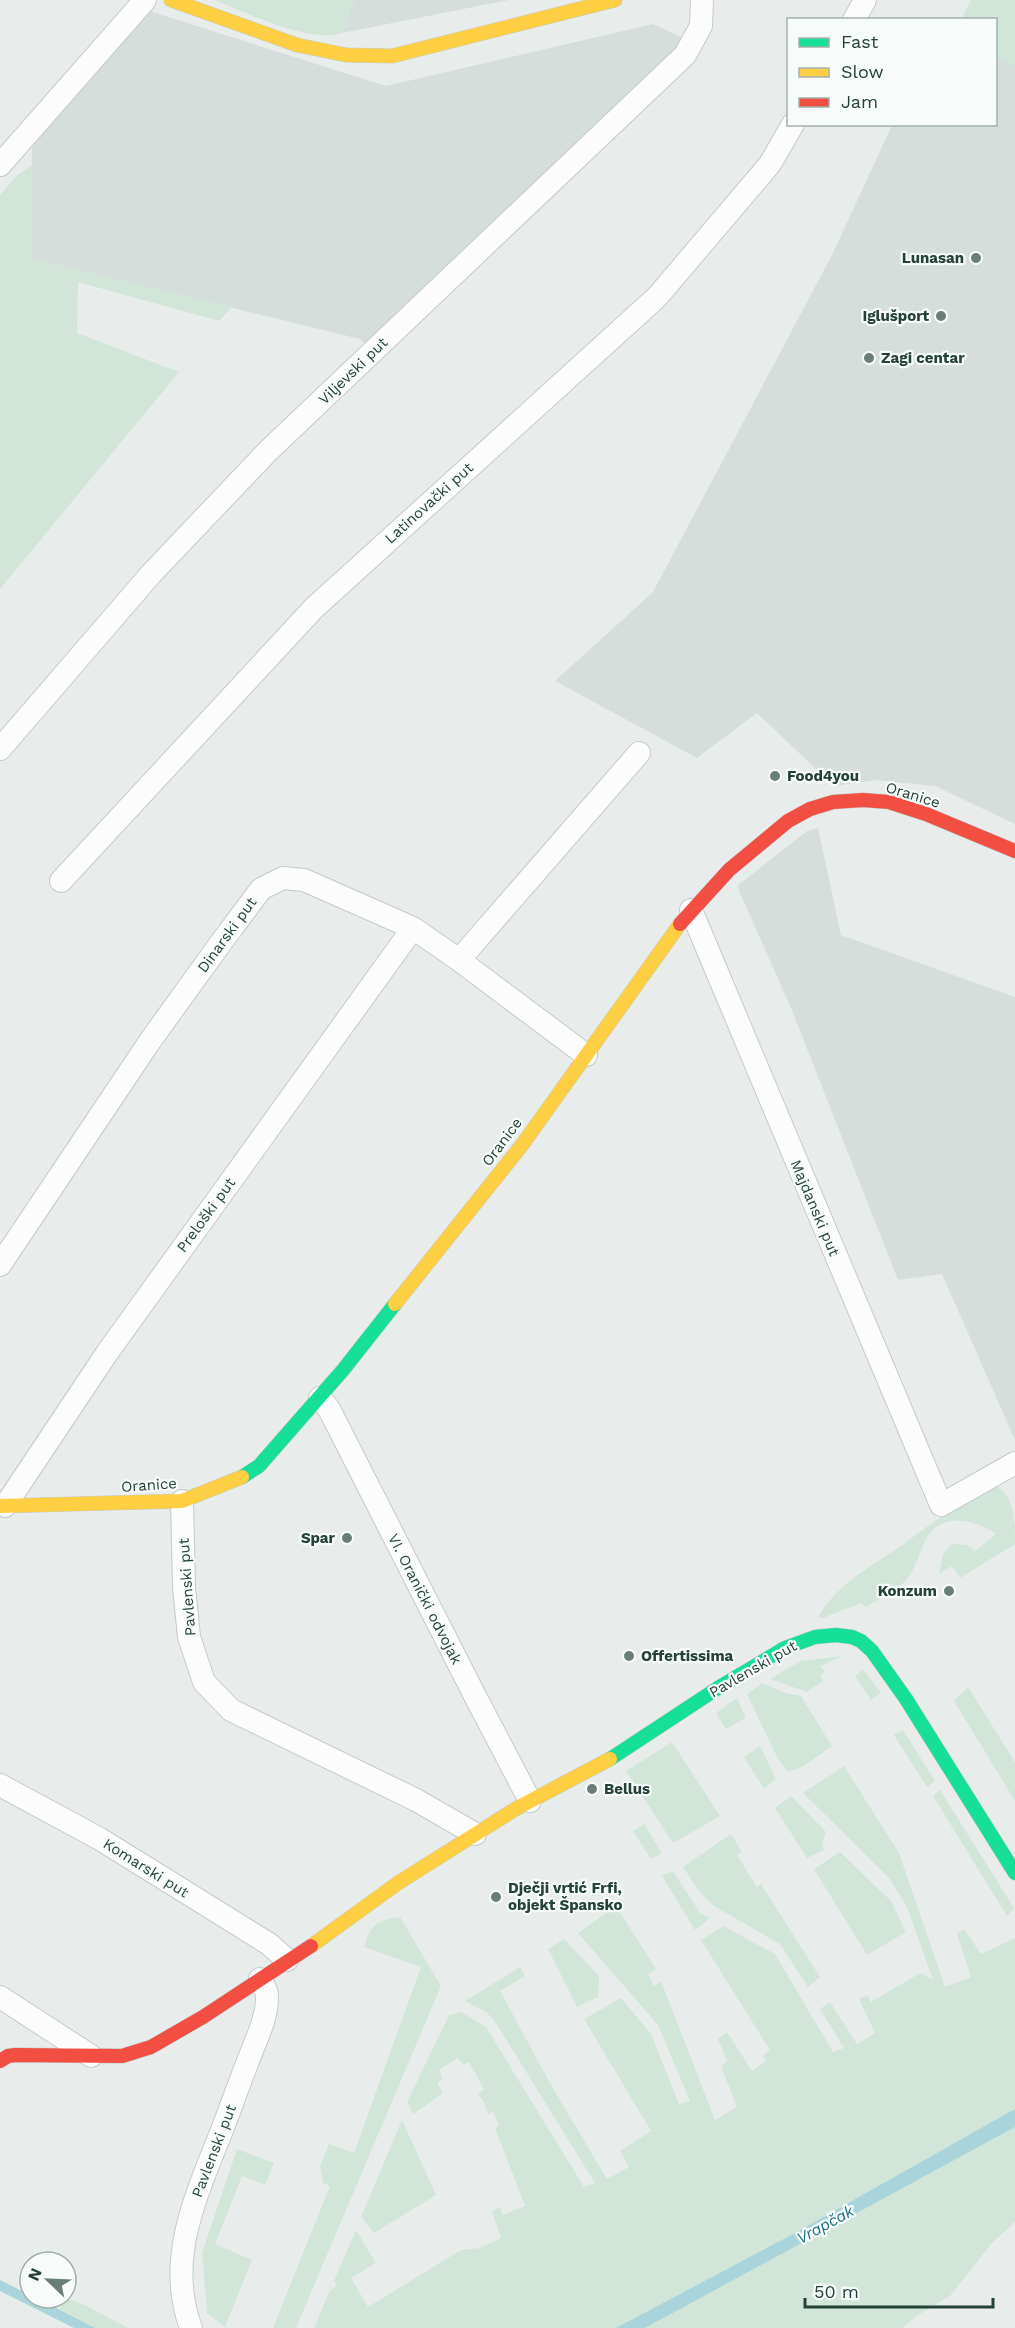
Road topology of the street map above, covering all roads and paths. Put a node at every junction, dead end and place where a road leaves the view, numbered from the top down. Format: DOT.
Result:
graph roads {
  1 [pos="146,0"];
  2 [pos="171,0"];
  3 [pos="615,0"];
  4 [pos="702,0"];
  5 [pos="865,0"];
  6 [pos="855,18"];
  7 [pos="792,126"];
  8 [pos="0,165"];
  9 [pos="0,749"];
  10 [pos="639,753"];
  11 [pos="1015,851"];
  12 [pos="61,880"];
  13 [pos="690,910"];
  14 [pos="413,928"];
  15 [pos="459,960"];
  16 [pos="586,1055"];
  17 [pos="0,1265"];
  18 [pos="320,1398"];
  19 [pos="1015,1463"];
  20 [pos="182,1501"];
  21 [pos="3,1506"];
  22 [pos="0,1785"];
  23 [pos="530,1801"];
  24 [pos="475,1834"];
  25 [pos="1015,1873"];
  26 [pos="287,1960"];
  27 [pos="260,1979"];
  28 [pos="0,1997"];
  29 [pos="3,2057"];
  30 [pos="93,2057"];
  31 [pos="191,2328"];
  1 -- 8 [label="street"];
  2 -- 3 [label="street"];
  4 -- 9 [label="street, Viljevski put"];
  5 -- 6 [label="street"];
  7 -- 12 [label="street, Latinovački put"];
  10 -- 15 [label="street"];
  11 -- 13 [label="street, Oranice"];
  13 -- 16 [label="street, Oranice"];
  13 -- 19 [label="street, Majdanski put"];
  14 -- 15 [label="street, Dinarski put"];
  14 -- 17 [label="street, Dinarski put"];
  14 -- 21 [label="street, Preloški put"];
  15 -- 16 [label="street, Dinarski put"];
  16 -- 18 [label="street, Oranice"];
  18 -- 20 [label="street, Oranice"];
  18 -- 23 [label="street, VI. Oranički odvojak"];
  20 -- 21 [label="street, Oranice"];
  20 -- 24 [label="street, Pavlenski put"];
  22 -- 26 [label="street, Komarski put"];
  23 -- 24 [label="street, Pavlenski put"];
  23 -- 25 [label="street, Pavlenski put"];
  24 -- 26 [label="street, Pavlenski put"];
  26 -- 27 [label="street, Pavlenski put"];
  27 -- 30 [label="street, Pavlenski put"];
  27 -- 31 [label="street, Pavlenski put"];
  28 -- 30 [label="street"];
  29 -- 30 [label="street, Pavlenski put"];
}
